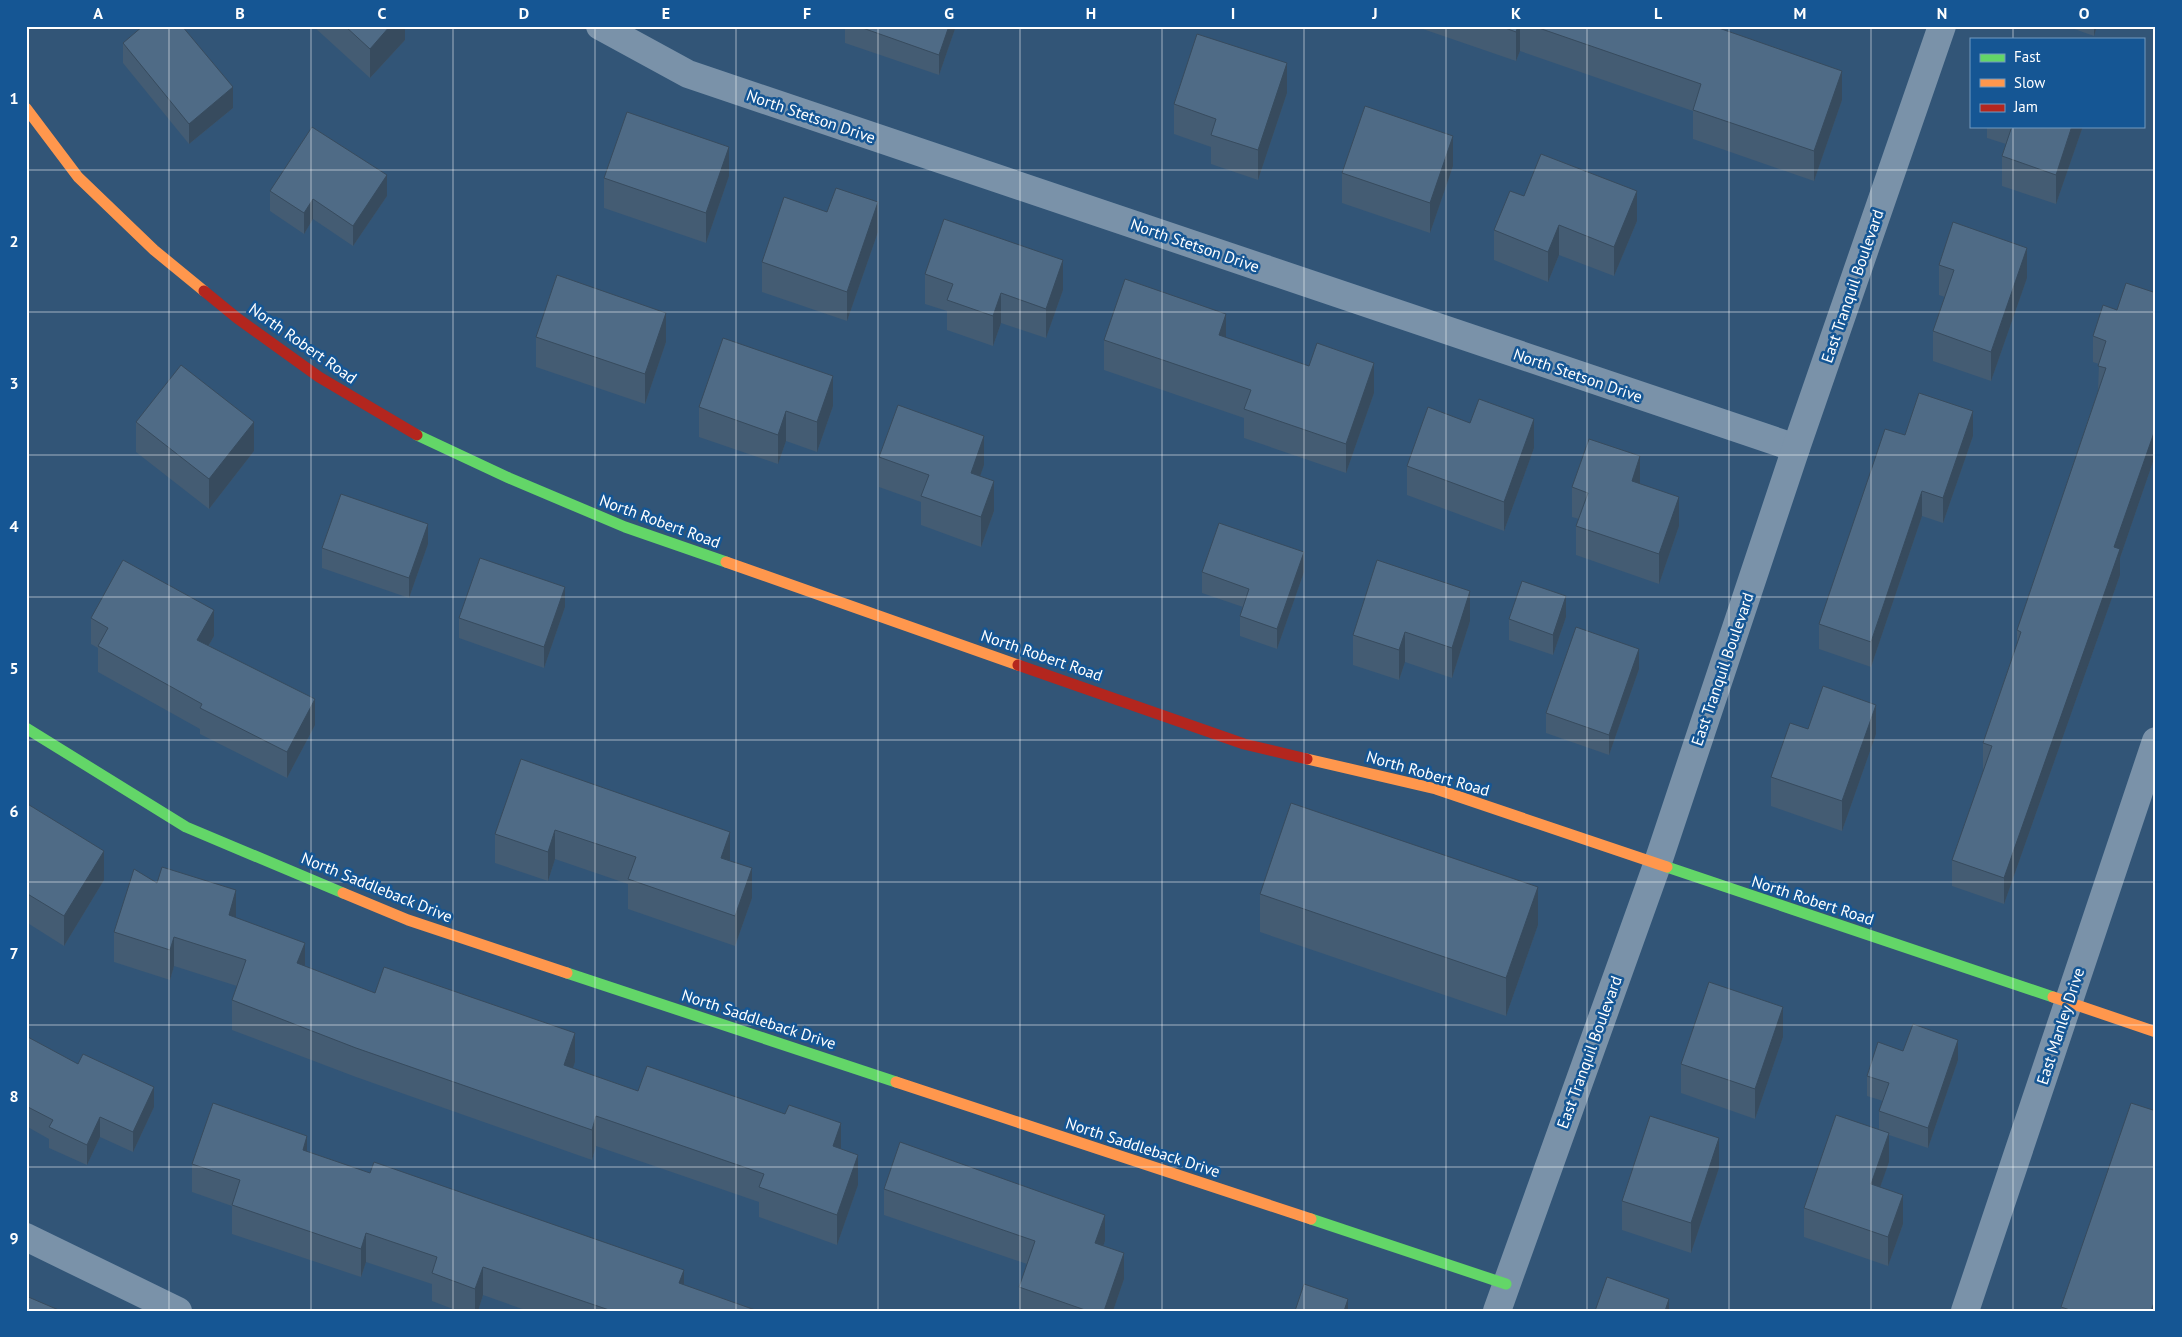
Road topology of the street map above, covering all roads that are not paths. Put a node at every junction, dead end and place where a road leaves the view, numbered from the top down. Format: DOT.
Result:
graph roads {
  1 [pos="600,26"];
  2 [pos="1938,27"];
  3 [pos="26,108"];
  4 [pos="1796,448"];
  5 [pos="26,728"];
  6 [pos="2156,741"];
  7 [pos="1657,865"];
  8 [pos="2068,1002"];
  9 [pos="2156,1032"];
  10 [pos="26,1237"];
  11 [pos="1506,1284"];
  12 [pos="178,1311"];
  13 [pos="1497,1311"];
  14 [pos="1965,1311"];
  1 -- 4 [label="street, North Stetson Drive"];
  2 -- 4 [label="street, East Tranquil Boulevard"];
  3 -- 7 [label="main road, North Robert Road"];
  4 -- 7 [label="street, East Tranquil Boulevard"];
  5 -- 11 [label="main road, North Saddleback Drive"];
  6 -- 8 [label="street, East Manley Drive"];
  7 -- 8 [label="main road, North Robert Road"];
  7 -- 11 [label="street, East Tranquil Boulevard"];
  8 -- 9 [label="main road, North Robert Road"];
  8 -- 14 [label="street, East Manley Drive"];
  10 -- 12 [label="street"];
  11 -- 13 [label="street, East Tranquil Boulevard"];
}
